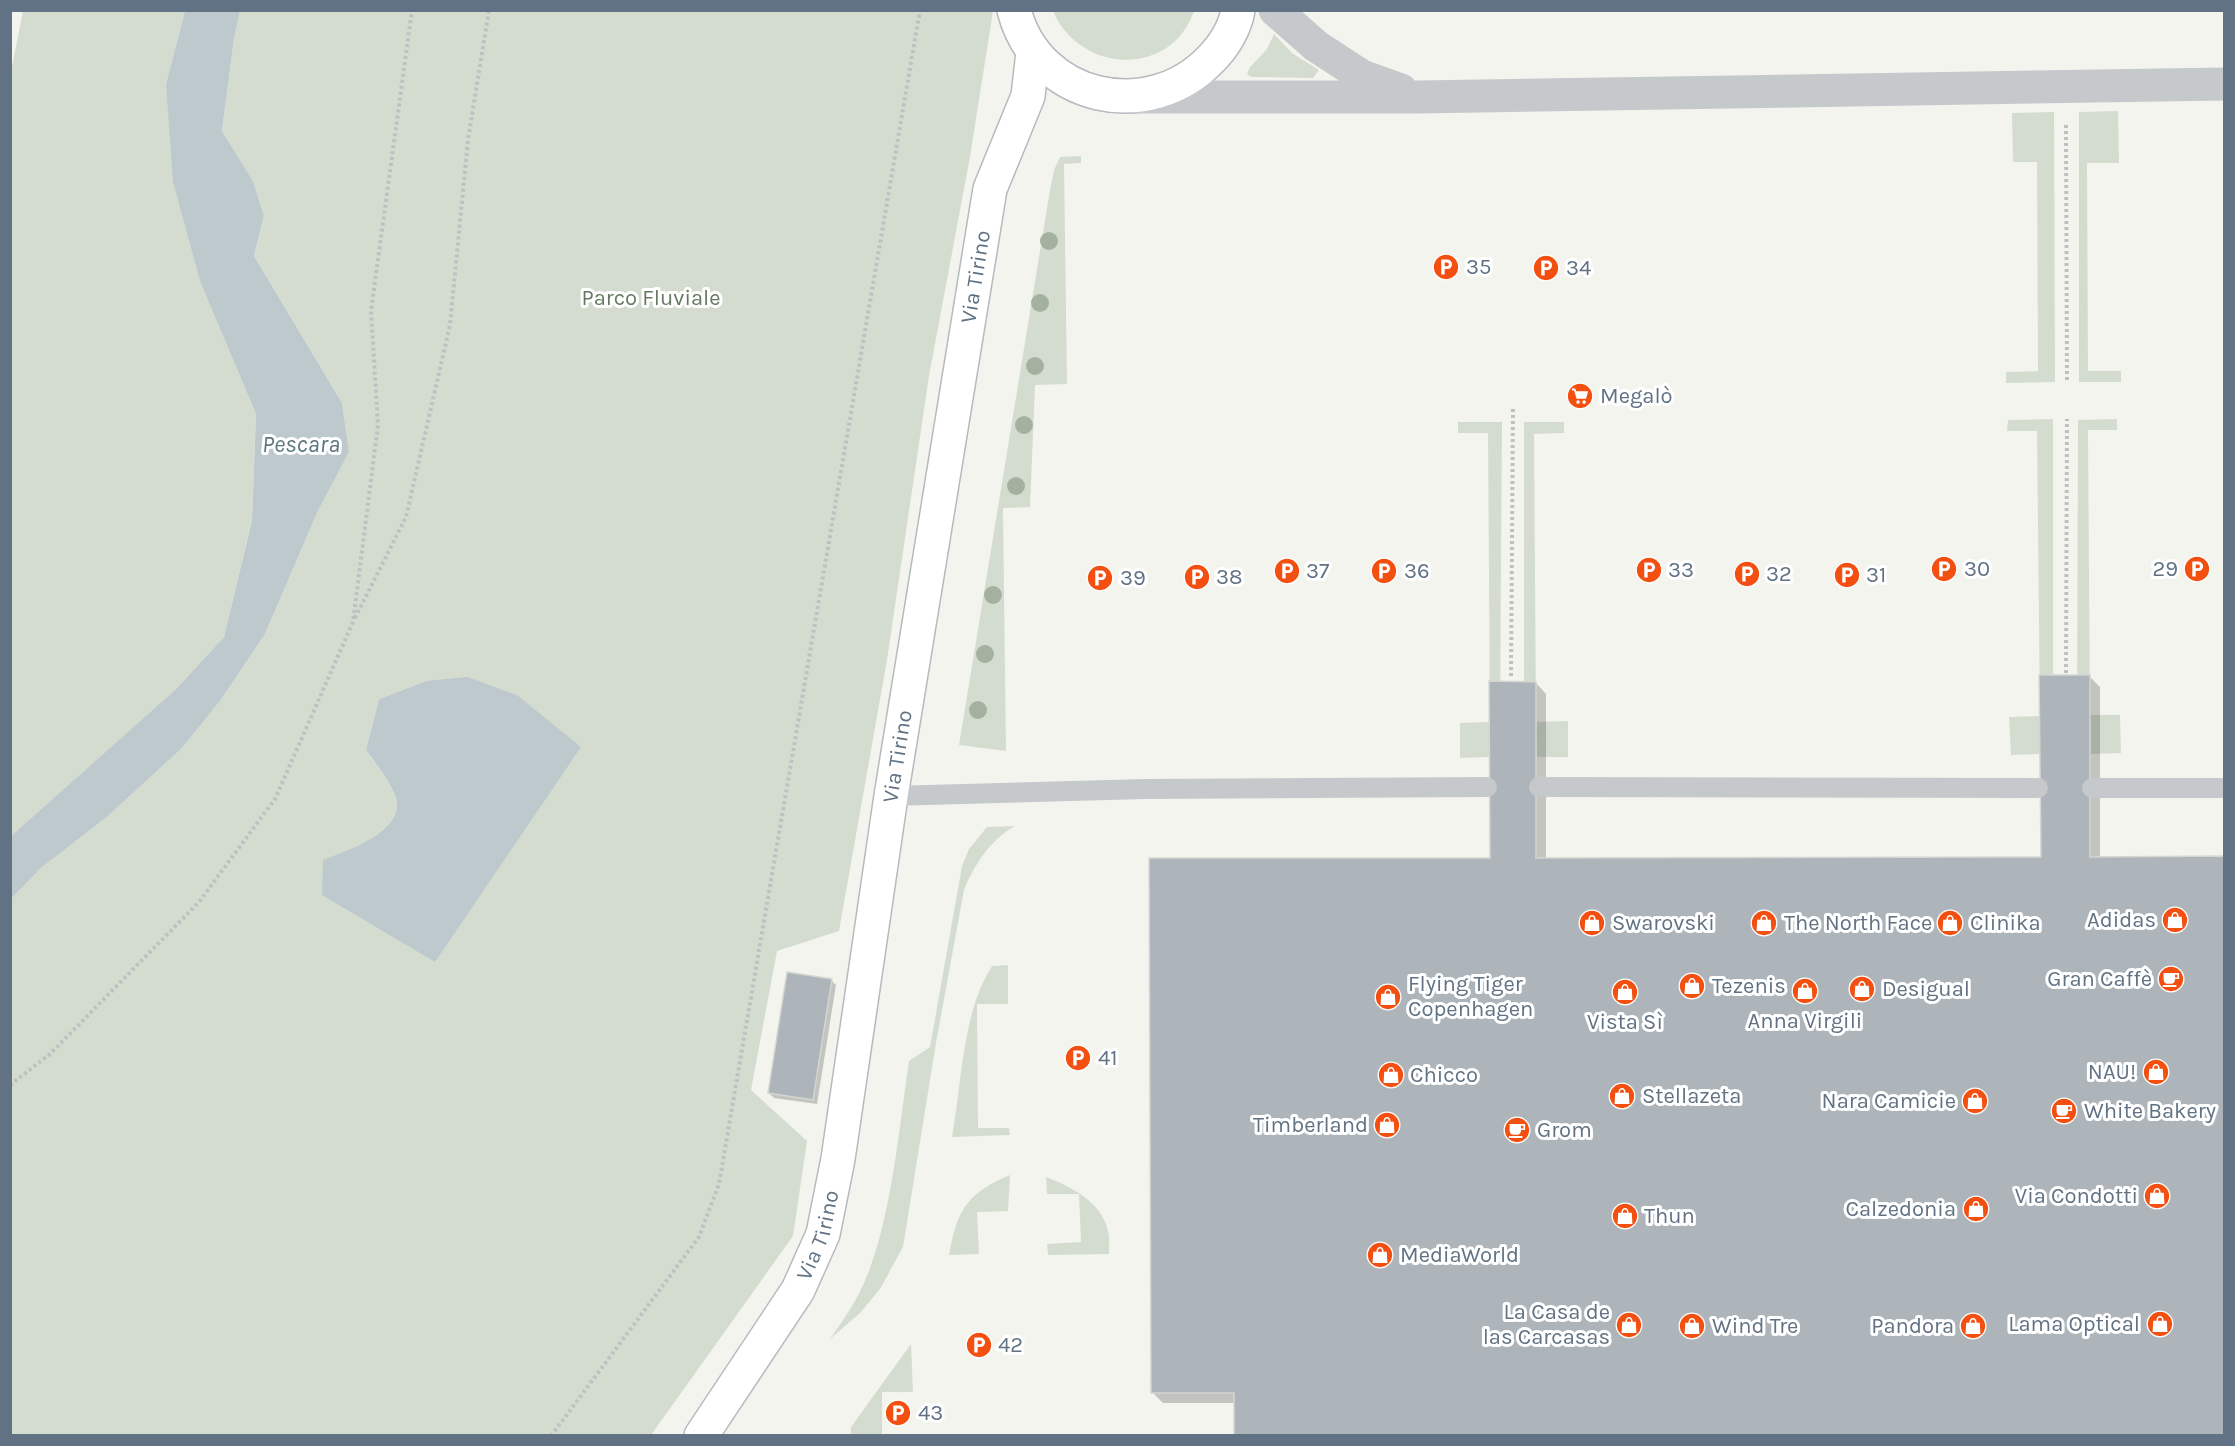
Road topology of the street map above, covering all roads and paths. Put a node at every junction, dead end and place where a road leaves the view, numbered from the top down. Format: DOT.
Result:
graph roads {
  1 [pos="412,10"];
  2 [pos="489,10"];
  3 [pos="920,10"];
  4 [pos="1014,10"];
  5 [pos="1238,10"];
  6 [pos="1275,10"];
  7 [pos="1033,52"];
  8 [pos="2224,84"];
  9 [pos="2066,85"];
  10 [pos="1419,96"];
  11 [pos="1138,97"];
  12 [pos="2067,382"];
  13 [pos="1513,406"];
  14 [pos="2067,419"];
  15 [pos="353,622"];
  16 [pos="2066,673"];
  17 [pos="1511,676"];
  18 [pos="1487,787"];
  19 [pos="1539,787"];
  20 [pos="2038,788"];
  21 [pos="2092,788"];
  22 [pos="2224,788"];
  23 [pos="891,796"];
  24 [pos="10,1085"];
  25 [pos="551,1436"];
  26 [pos="701,1436"];
  1 -- 15 [label="path"];
  2 -- 15 [label="path"];
  3 -- 25 [label="path"];
  4 -- 7 [label="street"];
  5 -- 11 [label="street"];
  6 -- 10 [label="street"];
  7 -- 11 [label="street"];
  7 -- 23 [label="street, Via Tirino"];
  8 -- 9 [label="street"];
  9 -- 10 [label="street"];
  9 -- 12 [label="path"];
  10 -- 11 [label="street"];
  13 -- 17 [label="path"];
  14 -- 16 [label="path"];
  15 -- 24 [label="path"];
  18 -- 23 [label="lane"];
  19 -- 20 [label="lane"];
  21 -- 22 [label="lane"];
  23 -- 26 [label="street, Via Tirino"];
}
